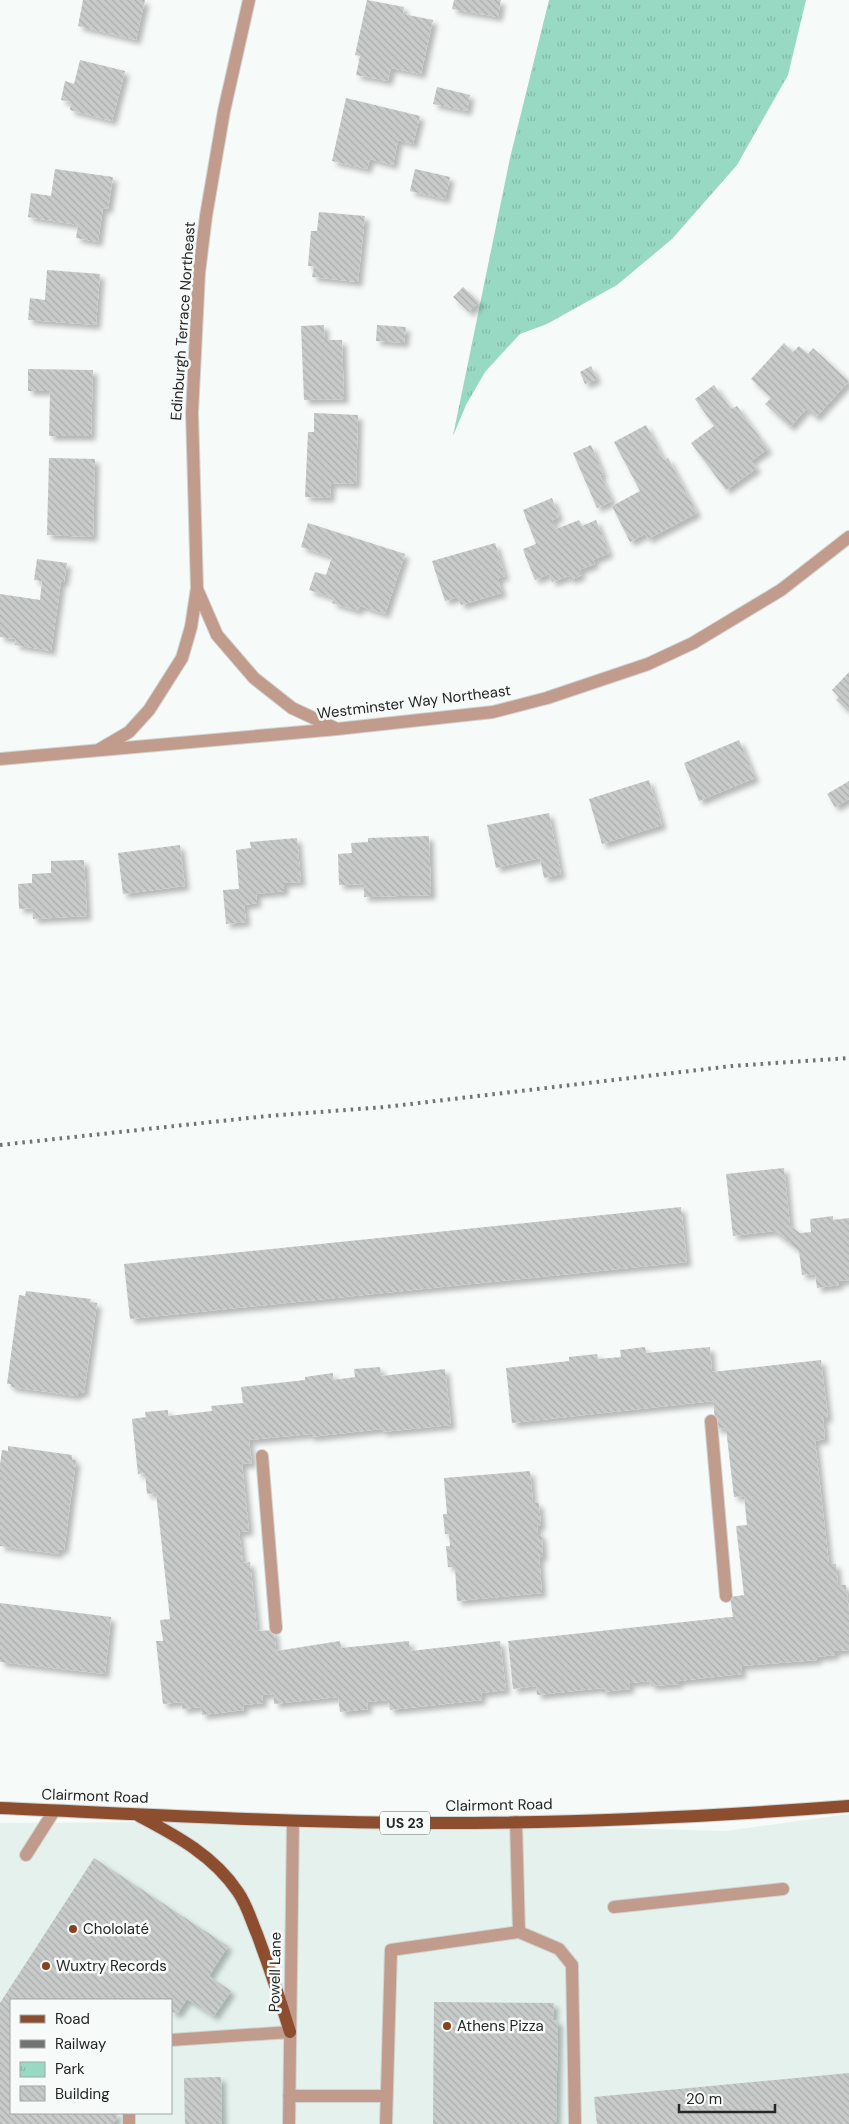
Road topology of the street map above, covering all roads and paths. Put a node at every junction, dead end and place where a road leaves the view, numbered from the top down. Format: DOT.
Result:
graph roads {
  1 [pos="249,0"];
  2 [pos="849,537"];
  3 [pos="196,588"];
  4 [pos="337,729"];
  5 [pos="96,752"];
  6 [pos="0,760"];
  7 [pos="712,1421"];
  8 [pos="262,1456"];
  9 [pos="726,1596"];
  10 [pos="276,1628"];
  11 [pos="849,1806"];
  12 [pos="0,1808"];
  13 [pos="54,1811"];
  14 [pos="135,1814"];
  15 [pos="293,1821"];
  16 [pos="516,1822"];
  17 [pos="26,1854"];
  18 [pos="783,1890"];
  19 [pos="614,1907"];
  20 [pos="519,1932"];
  21 [pos="290,2032"];
  22 [pos="172,2040"];
  23 [pos="289,2096"];
  24 [pos="387,2096"];
  25 [pos="289,2124"];
  26 [pos="386,2124"];
  27 [pos="574,2124"];
  1 -- 3 [label="street, Edinburgh Terrace Northeast"];
  2 -- 4 [label="street, Westminster Way Northeast"];
  3 -- 4 [label="street, Edinburgh Terrace Northeast"];
  3 -- 5 [label="street, Edinburgh Terrace Northeast"];
  4 -- 5 [label="street, Westminster Way Northeast"];
  5 -- 6 [label="street, Westminster Way Northeast"];
  7 -- 9 [label="street"];
  8 -- 10 [label="street"];
  11 -- 16 [label="main road, Clairmont Road / US 23"];
  12 -- 13 [label="main road, Clairmont Road / US 23"];
  13 -- 14 [label="main road, Clairmont Road / US 23"];
  13 -- 17 [label="street"];
  14 -- 15 [label="main road, Clairmont Road / US 23"];
  14 -- 21 [label="main road"];
  15 -- 16 [label="main road, Clairmont Road / US 23"];
  15 -- 21 [label="street, Powell Lane"];
  16 -- 20 [label="street"];
  18 -- 19 [label="street"];
  20 -- 24 [label="street"];
  20 -- 27 [label="street"];
  21 -- 22 [label="street"];
  21 -- 23 [label="street, Powell Lane"];
  23 -- 24 [label="street"];
  23 -- 25 [label="street, Powell Lane"];
  24 -- 26 [label="street"];
}
